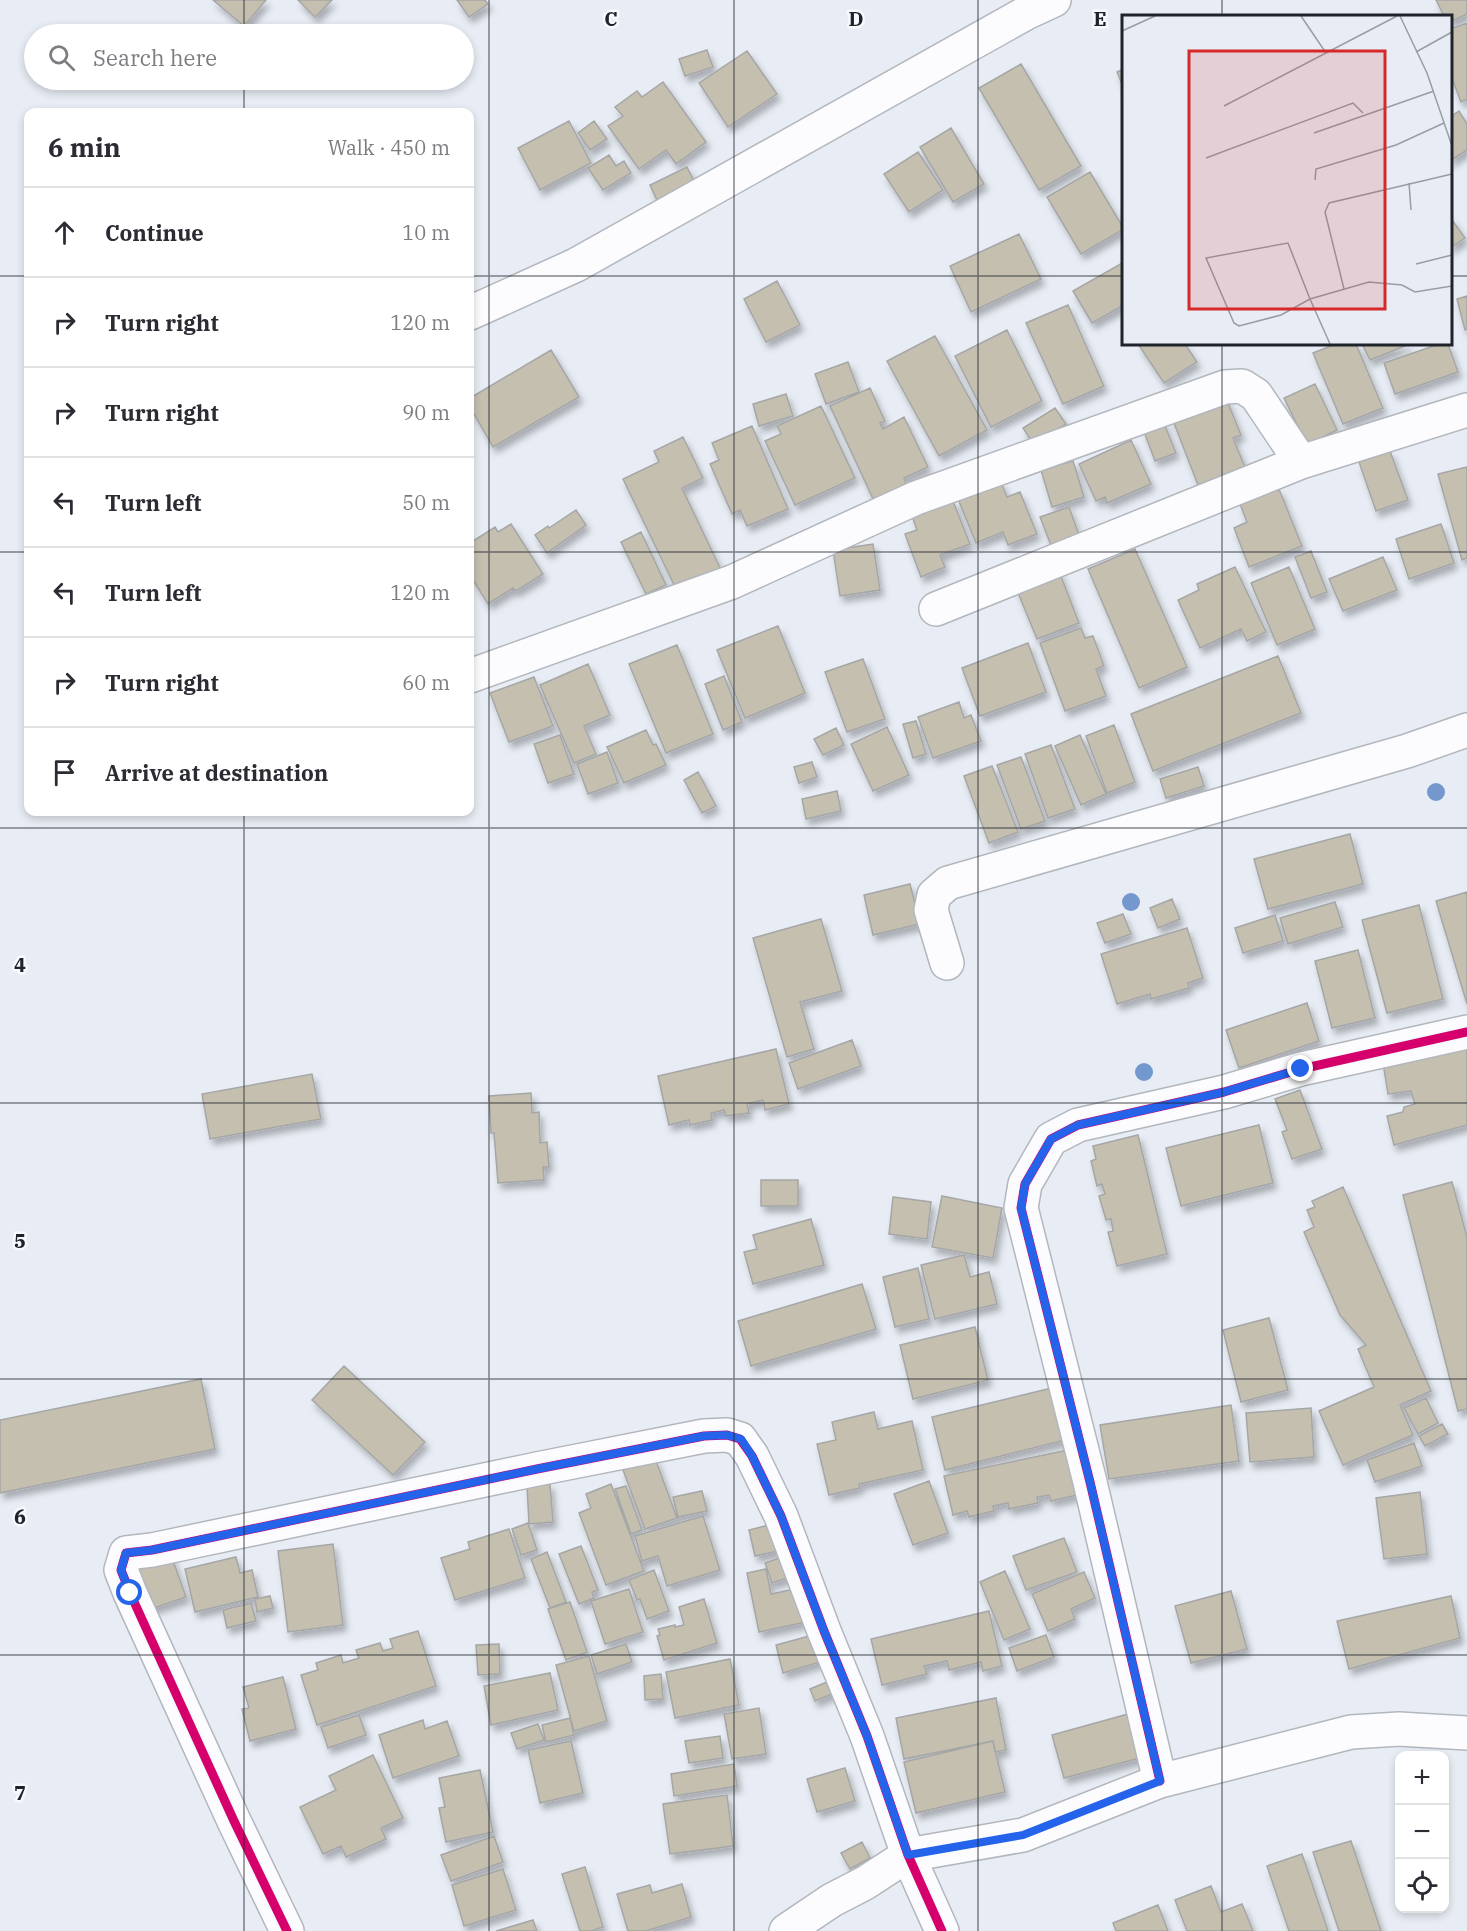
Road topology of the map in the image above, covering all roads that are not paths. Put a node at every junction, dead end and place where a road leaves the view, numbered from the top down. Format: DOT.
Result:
graph roads {
  1 [pos="1032,4"];
  2 [pos="474,311"];
  3 [pos="1467,410"];
  4 [pos="1301,462"];
  5 [pos="936,609"];
  6 [pos="474,675"];
  7 [pos="1467,730"];
  8 [pos="947,963"];
  9 [pos="1467,1032"];
  10 [pos="1467,1733"];
  11 [pos="1160,1781"];
  12 [pos="908,1855"];
  13 [pos="287,1931"];
  14 [pos="786,1931"];
  15 [pos="942,1931"];
  1 -- 2 [label="street"];
  3 -- 4 [label="street"];
  4 -- 5 [label="street"];
  4 -- 6 [label="street"];
  7 -- 8 [label="street"];
  9 -- 11 [label="street"];
  10 -- 11 [label="street"];
  11 -- 12 [label="street"];
  12 -- 13 [label="street"];
  12 -- 14 [label="street"];
  12 -- 15 [label="street"];
}
